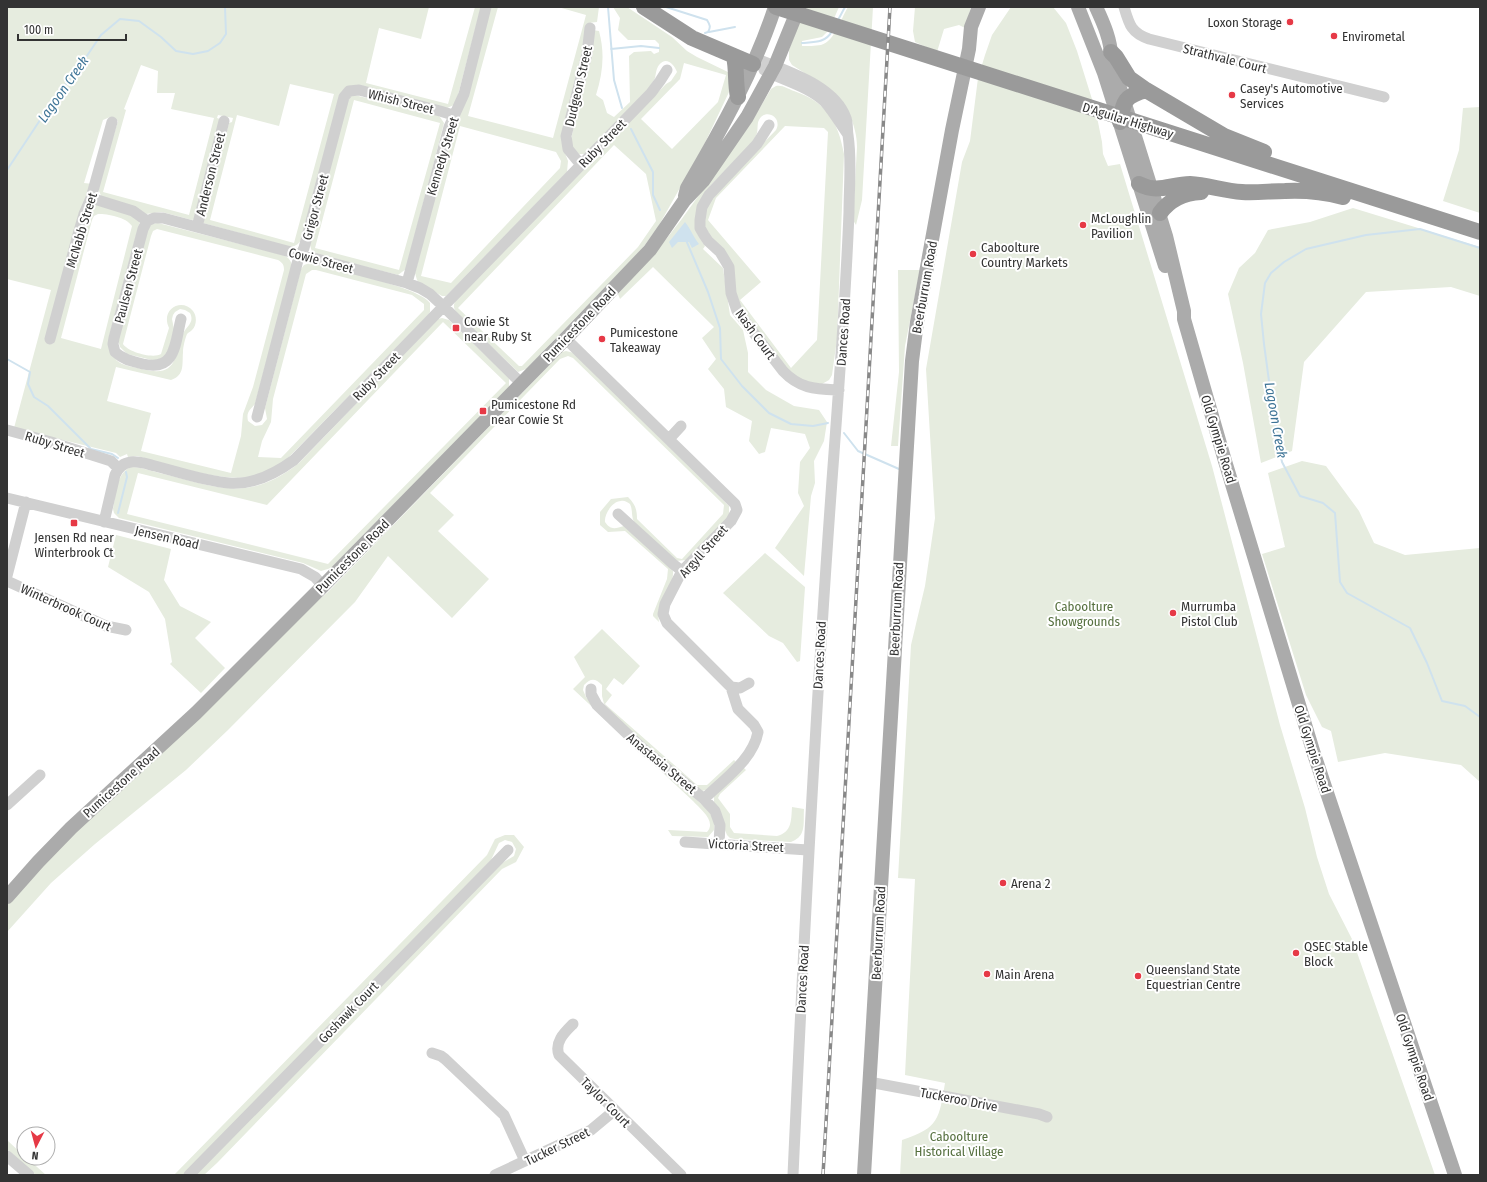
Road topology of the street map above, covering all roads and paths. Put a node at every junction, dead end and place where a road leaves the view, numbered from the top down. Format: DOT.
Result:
graph roads {
  1 [pos="486,7"];
  2 [pos="644,7"];
  3 [pos="776,7"];
  4 [pos="798,7"];
  5 [pos="979,7"];
  6 [pos="989,7"];
  7 [pos="1078,7"];
  8 [pos="1096,7"];
  9 [pos="1124,7"];
  10 [pos="590,28"];
  11 [pos="969,49"];
  12 [pos="1111,52"];
  13 [pos="734,56"];
  14 [pos="754,61"];
  15 [pos="667,70"];
  16 [pos="773,70"];
  17 [pos="1146,90"];
  18 [pos="349,91"];
  19 [pos="738,97"];
  20 [pos="1384,97"];
  21 [pos="1125,101"];
  22 [pos="453,115"];
  23 [pos="224,121"];
  24 [pos="112,122"];
  25 [pos="1120,122"];
  26 [pos="769,125"];
  27 [pos="581,164"];
  28 [pos="1146,187"];
  29 [pos="1213,188"];
  30 [pos="1364,195"];
  31 [pos="91,198"];
  32 [pos="684,201"];
  33 [pos="1160,213"];
  34 [pos="147,221"];
  35 [pos="1480,223"];
  36 [pos="197,227"];
  37 [pos="1480,232"];
  38 [pos="1480,241"];
  39 [pos="301,255"];
  40 [pos="407,283"];
  41 [pos="443,306"];
  42 [pos="181,319"];
  43 [pos="1184,319"];
  44 [pos="565,338"];
  45 [pos="50,339"];
  46 [pos="521,383"];
  47 [pos="839,390"];
  48 [pos="257,417"];
  49 [pos="681,426"];
  50 [pos="7,430"];
  51 [pos="669,439"];
  52 [pos="118,468"];
  53 [pos="7,498"];
  54 [pos="26,502"];
  55 [pos="618,514"];
  56 [pos="104,522"];
  57 [pos="682,570"];
  58 [pos="7,576"];
  59 [pos="7,581"];
  60 [pos="323,586"];
  61 [pos="126,630"];
  62 [pos="749,683"];
  63 [pos="731,687"];
  64 [pos="591,689"];
  65 [pos="40,775"];
  66 [pos="704,799"];
  67 [pos="7,805"];
  68 [pos="685,842"];
  69 [pos="719,844"];
  70 [pos="508,850"];
  71 [pos="808,850"];
  72 [pos="7,897"];
  73 [pos="574,1024"];
  74 [pos="432,1053"];
  75 [pos="869,1082"];
  76 [pos="614,1110"];
  77 [pos="1048,1117"];
  78 [pos="7,1156"];
  79 [pos="525,1161"];
  80 [pos="29,1175"];
  81 [pos="189,1175"];
  82 [pos="495,1175"];
  83 [pos="680,1175"];
  84 [pos="793,1175"];
  85 [pos="864,1175"];
  86 [pos="1455,1175"];
  1 -- 22 [label="street, Kennedy Street"];
  2 -- 13 [label="highway"];
  3 -- 14 [label="main road, Pumicestone Road"];
  3 -- 30 [label="highway, D'Aguilar Highway"];
  4 -- 16 [label="main road, Pumicestone Road"];
  5 -- 11 [label="main road, Beerburrum Road"];
  6 -- 11 [label="main road, Beerburrum Road"];
  7 -- 25 [label="main road, Old Gympie Road"];
  8 -- 12 [label="main road, Old Gympie Road"];
  9 -- 20 [label="street, Strathvale Court"];
  10 -- 27 [label="street, Dudgeon Street"];
  11 -- 75 [label="main road, Beerburrum Road"];
  12 -- 17 [label="highway"];
  12 -- 21 [label="main road, Old Gympie Road"];
  13 -- 14 [label="highway"];
  13 -- 19 [label="highway"];
  14 -- 16 [label="street, Dances Road"];
  14 -- 19 [label="main road, Pumicestone Road"];
  15 -- 27 [label="street, Ruby Street"];
  16 -- 32 [label="main road, Pumicestone Road"];
  16 -- 47 [label="street, Dances Road"];
  17 -- 21 [label="highway"];
  17 -- 30 [label="highway"];
  18 -- 22 [label="street, Whish Street"];
  18 -- 39 [label="street, Grigor Street"];
  19 -- 32 [label="main road, Pumicestone Road"];
  21 -- 25 [label="highway"];
  21 -- 28 [label="main road, Old Gympie Road"];
  22 -- 40 [label="street, Kennedy Street"];
  23 -- 36 [label="street, Anderson Street"];
  24 -- 31 [label="street, McNabb Street"];
  25 -- 28 [label="main road, Old Gympie Road"];
  26 -- 47 [label="street, Nash Court"];
  27 -- 41 [label="street, Ruby Street"];
  28 -- 29 [label="highway"];
  28 -- 33 [label="main road, Old Gympie Road"];
  28 -- 43 [label="main road, Old Gympie Road"];
  29 -- 30 [label="highway"];
  29 -- 33 [label="highway"];
  30 -- 35 [label="highway"];
  30 -- 37 [label="highway, D'Aguilar Highway"];
  30 -- 38 [label="highway"];
  31 -- 34 [label="street"];
  31 -- 45 [label="street, McNabb Street"];
  32 -- 44 [label="main road, Pumicestone Road"];
  33 -- 43 [label="main road, Old Gympie Road"];
  34 -- 36 [label="street, Cowie Street"];
  34 -- 42 [label="street, Paulsen Street"];
  36 -- 39 [label="street, Cowie Street"];
  39 -- 40 [label="street, Cowie Street"];
  39 -- 48 [label="street, Grigor Street"];
  40 -- 41 [label="street, Cowie Street"];
  41 -- 46 [label="street, Cowie Street"];
  41 -- 52 [label="street, Ruby Street"];
  43 -- 86 [label="main road, Old Gympie Road"];
  44 -- 46 [label="main road, Pumicestone Road"];
  44 -- 51 [label="street, Argyll Street"];
  46 -- 60 [label="main road, Pumicestone Road"];
  47 -- 71 [label="street, Dances Road"];
  49 -- 51 [label="street"];
  50 -- 52 [label="street, Ruby Street"];
  51 -- 57 [label="street, Argyll Street"];
  52 -- 56 [label="street"];
  53 -- 54 [label="street, Jensen Road"];
  54 -- 56 [label="street, Jensen Road"];
  54 -- 58 [label="street, Winterbrook Court"];
  55 -- 57 [label="street"];
  56 -- 60 [label="street, Jensen Road"];
  57 -- 63 [label="street, Argyll Street"];
  59 -- 61 [label="street, Winterbrook Court"];
  60 -- 72 [label="main road, Pumicestone Road"];
  62 -- 63 [label="street"];
  63 -- 66 [label="street, Argyll Street"];
  64 -- 66 [label="street, Anastasia Street"];
  65 -- 67 [label="street"];
  66 -- 69 [label="street, Anastasia Street"];
  68 -- 69 [label="street, Victoria Street"];
  69 -- 71 [label="street, Victoria Street"];
  70 -- 81 [label="street, Goshawk Court"];
  71 -- 84 [label="street, Dances Road"];
  73 -- 76 [label="street, Taylor Court"];
  74 -- 79 [label="street"];
  75 -- 77 [label="street, Tuckeroo Drive"];
  75 -- 85 [label="main road, Beerburrum Road"];
  76 -- 79 [label="street, Tucker Street"];
  76 -- 83 [label="street, Taylor Court"];
  78 -- 80 [label="street"];
  79 -- 82 [label="street, Tucker Street"];
}
